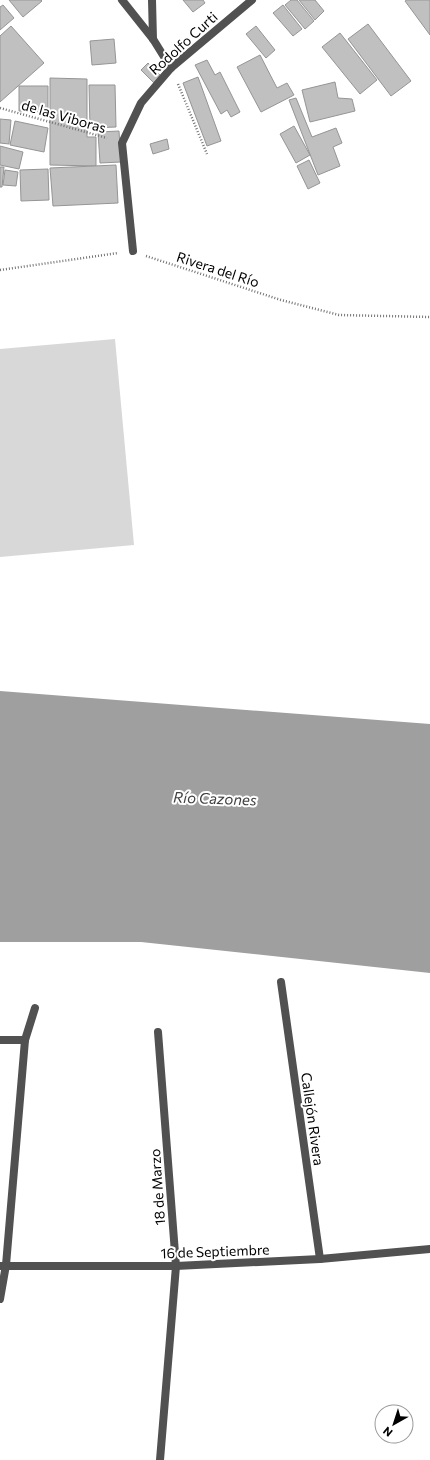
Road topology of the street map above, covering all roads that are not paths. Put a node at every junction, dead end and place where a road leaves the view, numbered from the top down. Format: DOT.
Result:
graph roads {
  1 [pos="122,0"];
  2 [pos="152,0"];
  3 [pos="252,0"];
  4 [pos="153,39"];
  5 [pos="171,68"];
  6 [pos="133,251"];
  7 [pos="281,982"];
  8 [pos="35,1008"];
  9 [pos="158,1032"];
  10 [pos="0,1040"];
  11 [pos="25,1040"];
  12 [pos="430,1249"];
  13 [pos="320,1259"];
  14 [pos="3,1266"];
  15 [pos="176,1266"];
  16 [pos="0,1299"];
  17 [pos="160,1460"];
  1 -- 4 [label="street"];
  2 -- 4 [label="street"];
  3 -- 5 [label="street, Rodolfo Curti"];
  4 -- 5 [label="street"];
  5 -- 6 [label="street, Rodolfo Curti"];
  7 -- 13 [label="street, Callejón Rivera"];
  8 -- 11 [label="street"];
  9 -- 15 [label="street, 18 de Marzo"];
  10 -- 11 [label="street"];
  11 -- 14 [label="street"];
  12 -- 13 [label="street, 16 de Septiembre"];
  13 -- 15 [label="street, 16 de Septiembre"];
  14 -- 15 [label="street, 16 de Septiembre"];
  14 -- 16 [label="street"];
  15 -- 17 [label="street, 18 de Marzo"];
}
